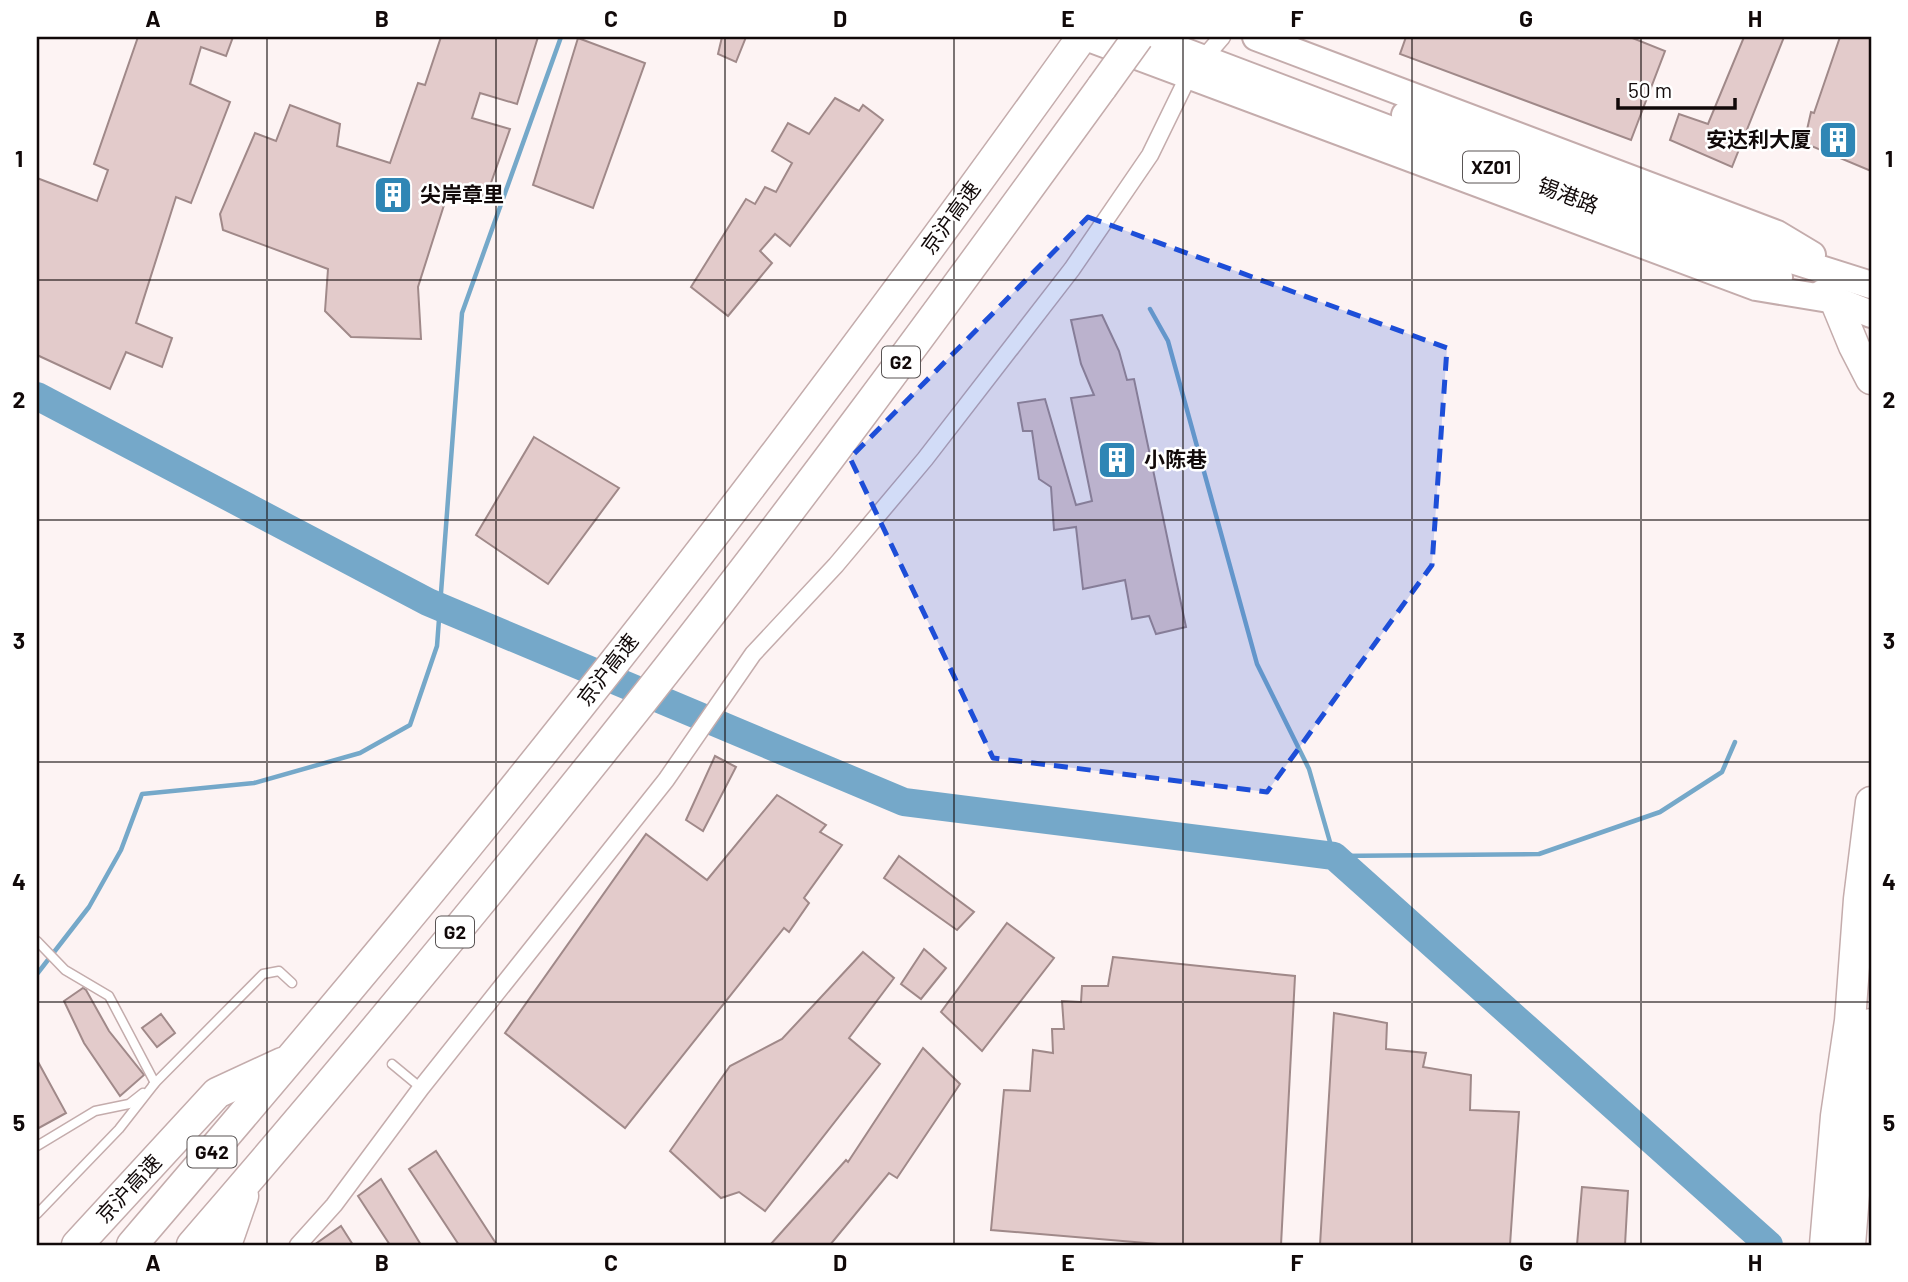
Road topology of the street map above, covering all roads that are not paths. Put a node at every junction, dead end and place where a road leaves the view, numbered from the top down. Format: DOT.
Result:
graph roads {
  1 [pos="1084,37"];
  2 [pos="1138,37"];
  3 [pos="1146,37"];
  4 [pos="1256,37"];
  5 [pos="1205,50"];
  6 [pos="1871,285"];
  7 [pos="1841,288"];
  8 [pos="1871,314"];
  9 [pos="1871,379"];
  10 [pos="1871,802"];
  11 [pos="37,941"];
  12 [pos="292,983"];
  13 [pos="1860,1022"];
  14 [pos="292,1058"];
  15 [pos="392,1064"];
  16 [pos="155,1083"];
  17 [pos="421,1088"];
  18 [pos="37,1146"];
  19 [pos="248,1181"];
  20 [pos="37,1214"];
  21 [pos="1838,1237"];
  22 [pos="77,1245"];
  23 [pos="132,1245"];
  24 [pos="192,1245"];
  25 [pos="226,1245"];
  26 [pos="298,1245"];
  1 -- 5 [label="main road"];
  1 -- 14 [label="highway, 京沪高速 / G2"];
  2 -- 19 [label="highway, G2, bridge"];
  3 -- 5 [label="main road, 锡港路 / XZ01"];
  4 -- 7 [label="main road"];
  5 -- 7 [label="main road, 锡港路 / XZ01"];
  5 -- 7 [label="main road"];
  5 -- 17 [label="street"];
  6 -- 7 [label="main road, 锡港路 / XZ01"];
  7 -- 8 [label="main road, 锡港路 / XZ01"];
  7 -- 9 [label="highway"];
  10 -- 13 [label="highway"];
  11 -- 16 [label="lane"];
  12 -- 16 [label="lane"];
  13 -- 21 [label="highway"];
  13 -- 21 [label="highway"];
  14 -- 22 [label="highway, 京沪高速 / G2"];
  14 -- 23 [label="highway, G42"];
  15 -- 17 [label="lane"];
  16 -- 18 [label="lane"];
  16 -- 20 [label="lane"];
  17 -- 26 [label="street"];
  19 -- 24 [label="highway, G42"];
  19 -- 25 [label="highway, G2"];
}
